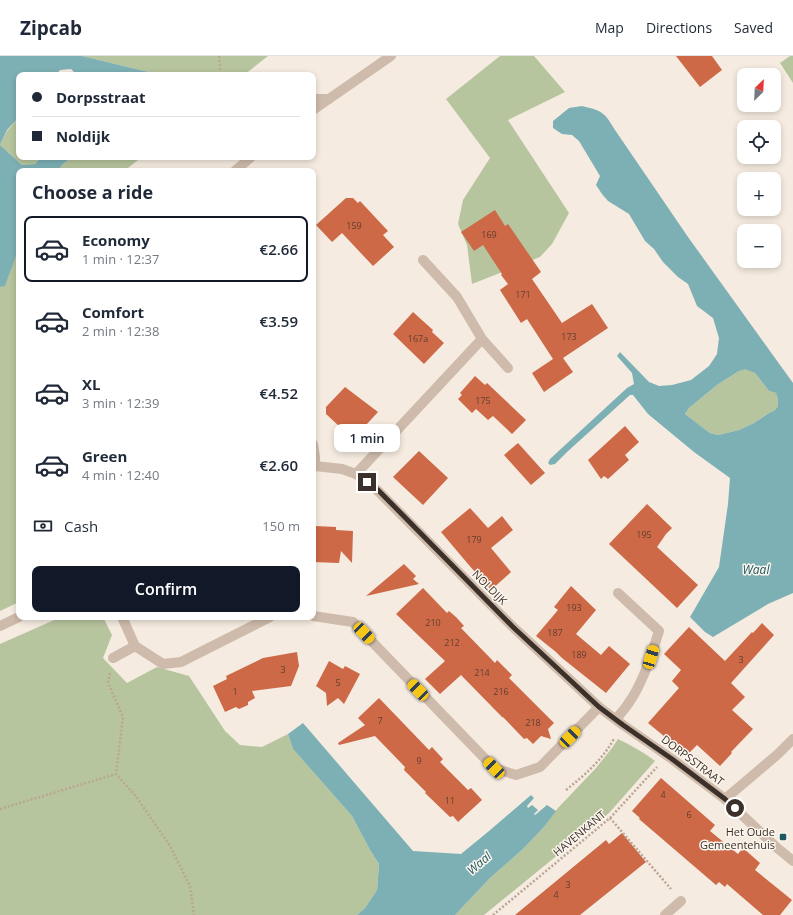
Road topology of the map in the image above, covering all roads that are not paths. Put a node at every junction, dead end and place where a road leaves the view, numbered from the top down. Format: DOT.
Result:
graph roads {
  1 [pos="391,56"];
  2 [pos="316,99"];
  3 [pos="329,99"];
  4 [pos="316,108"];
  5 [pos="248,160"];
  6 [pos="238,168"];
  7 [pos="423,260"];
  8 [pos="482,339"];
  9 [pos="508,368"];
  10 [pos="316,467"];
  11 [pos="356,474"];
  12 [pos="618,593"];
  13 [pos="316,616"];
  14 [pos="16,618"];
  15 [pos="123,620"];
  16 [pos="264,620"];
  17 [pos="0,626"];
  18 [pos="135,646"];
  19 [pos="113,658"];
  20 [pos="599,707"];
  21 [pos="616,720"];
  22 [pos="793,739"];
  23 [pos="725,799"];
  24 [pos="793,861"];
  25 [pos="681,902"];
  26 [pos="665,915"];
  1 -- 3 [label="street"];
  2 -- 3 [label="street"];
  3 -- 4 [label="street"];
  5 -- 6 [label="street"];
  7 -- 8 [label="street"];
  8 -- 9 [label="street"];
  8 -- 11 [label="street"];
  10 -- 11 [label="street, NOLDIJK"];
  11 -- 20 [label="street, NOLDIJK"];
  12 -- 21 [label="street"];
  13 -- 20 [label="street"];
  14 -- 17 [label="street"];
  15 -- 18 [label="street"];
  16 -- 18 [label="street"];
  18 -- 19 [label="street"];
  20 -- 21 [label="street, NOLDIJK"];
  21 -- 23 [label="street, DORPSSTRAAT"];
  22 -- 23 [label="street"];
  23 -- 24 [label="street, DORPSSTRAAT"];
  25 -- 26 [label="street"];
}
